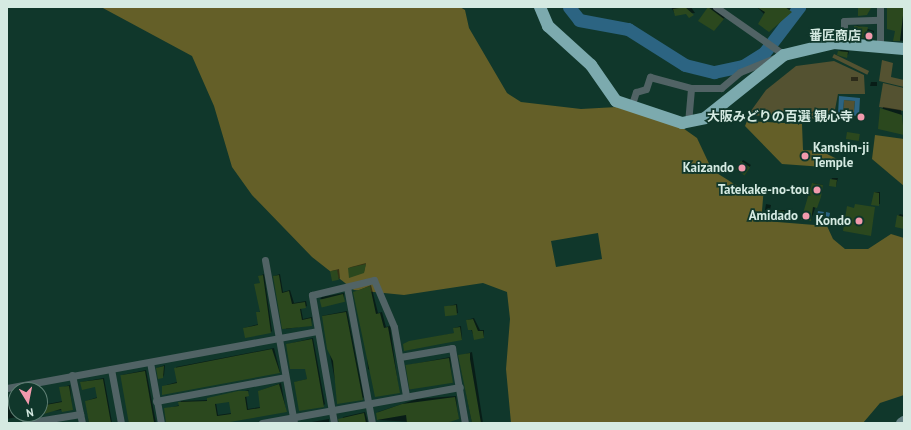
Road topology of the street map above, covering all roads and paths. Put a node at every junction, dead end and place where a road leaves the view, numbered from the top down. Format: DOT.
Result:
graph roads {
  1 [pos="540,7"];
  2 [pos="716,7"];
  3 [pos="880,7"];
  4 [pos="880,20"];
  5 [pos="844,43"];
  6 [pos="880,45"];
  7 [pos="904,49"];
  8 [pos="779,52"];
  9 [pos="691,88"];
  10 [pos="632,107"];
  11 [pos="688,123"];
  12 [pos="265,260"];
  13 [pos="347,287"];
  14 [pos="317,332"];
  15 [pos="279,338"];
  16 [pos="400,357"];
  17 [pos="150,362"];
  18 [pos="111,369"];
  19 [pos="72,375"];
  20 [pos="285,377"];
  21 [pos="460,387"];
  22 [pos="7,388"];
  23 [pos="406,396"];
  24 [pos="156,401"];
  25 [pos="368,404"];
  26 [pos="332,410"];
  27 [pos="80,414"];
  28 [pos="294,420"];
  29 [pos="904,421"];
  30 [pos="25,423"];
  31 [pos="82,423"];
  32 [pos="121,423"];
  33 [pos="161,423"];
  34 [pos="262,423"];
  35 [pos="334,423"];
  36 [pos="372,423"];
  37 [pos="465,423"];
  38 [pos="901,423"];
  1 -- 10 [label="highway"];
  2 -- 8 [label="street"];
  3 -- 4 [label="street"];
  4 -- 5 [label="street"];
  4 -- 6 [label="street"];
  5 -- 6 [label="highway"];
  5 -- 8 [label="highway"];
  6 -- 7 [label="highway"];
  8 -- 9 [label="street"];
  8 -- 11 [label="highway"];
  9 -- 10 [label="street"];
  9 -- 11 [label="street"];
  10 -- 11 [label="highway"];
  12 -- 15 [label="street"];
  13 -- 14 [label="street"];
  13 -- 16 [label="street"];
  13 -- 25 [label="street"];
  14 -- 15 [label="street"];
  14 -- 26 [label="street"];
  15 -- 17 [label="street"];
  15 -- 20 [label="street"];
  16 -- 21 [label="street"];
  16 -- 23 [label="street"];
  17 -- 18 [label="street"];
  17 -- 24 [label="street"];
  18 -- 19 [label="street"];
  18 -- 32 [label="street"];
  19 -- 22 [label="street"];
  19 -- 27 [label="street"];
  20 -- 24 [label="street"];
  20 -- 28 [label="street"];
  21 -- 23 [label="street"];
  21 -- 37 [label="street"];
  23 -- 25 [label="street"];
  24 -- 33 [label="street"];
  25 -- 26 [label="street"];
  25 -- 36 [label="street"];
  26 -- 28 [label="street"];
  26 -- 35 [label="street"];
  27 -- 30 [label="street"];
  27 -- 31 [label="street"];
  28 -- 34 [label="street"];
  29 -- 38 [label="main road"];
}
